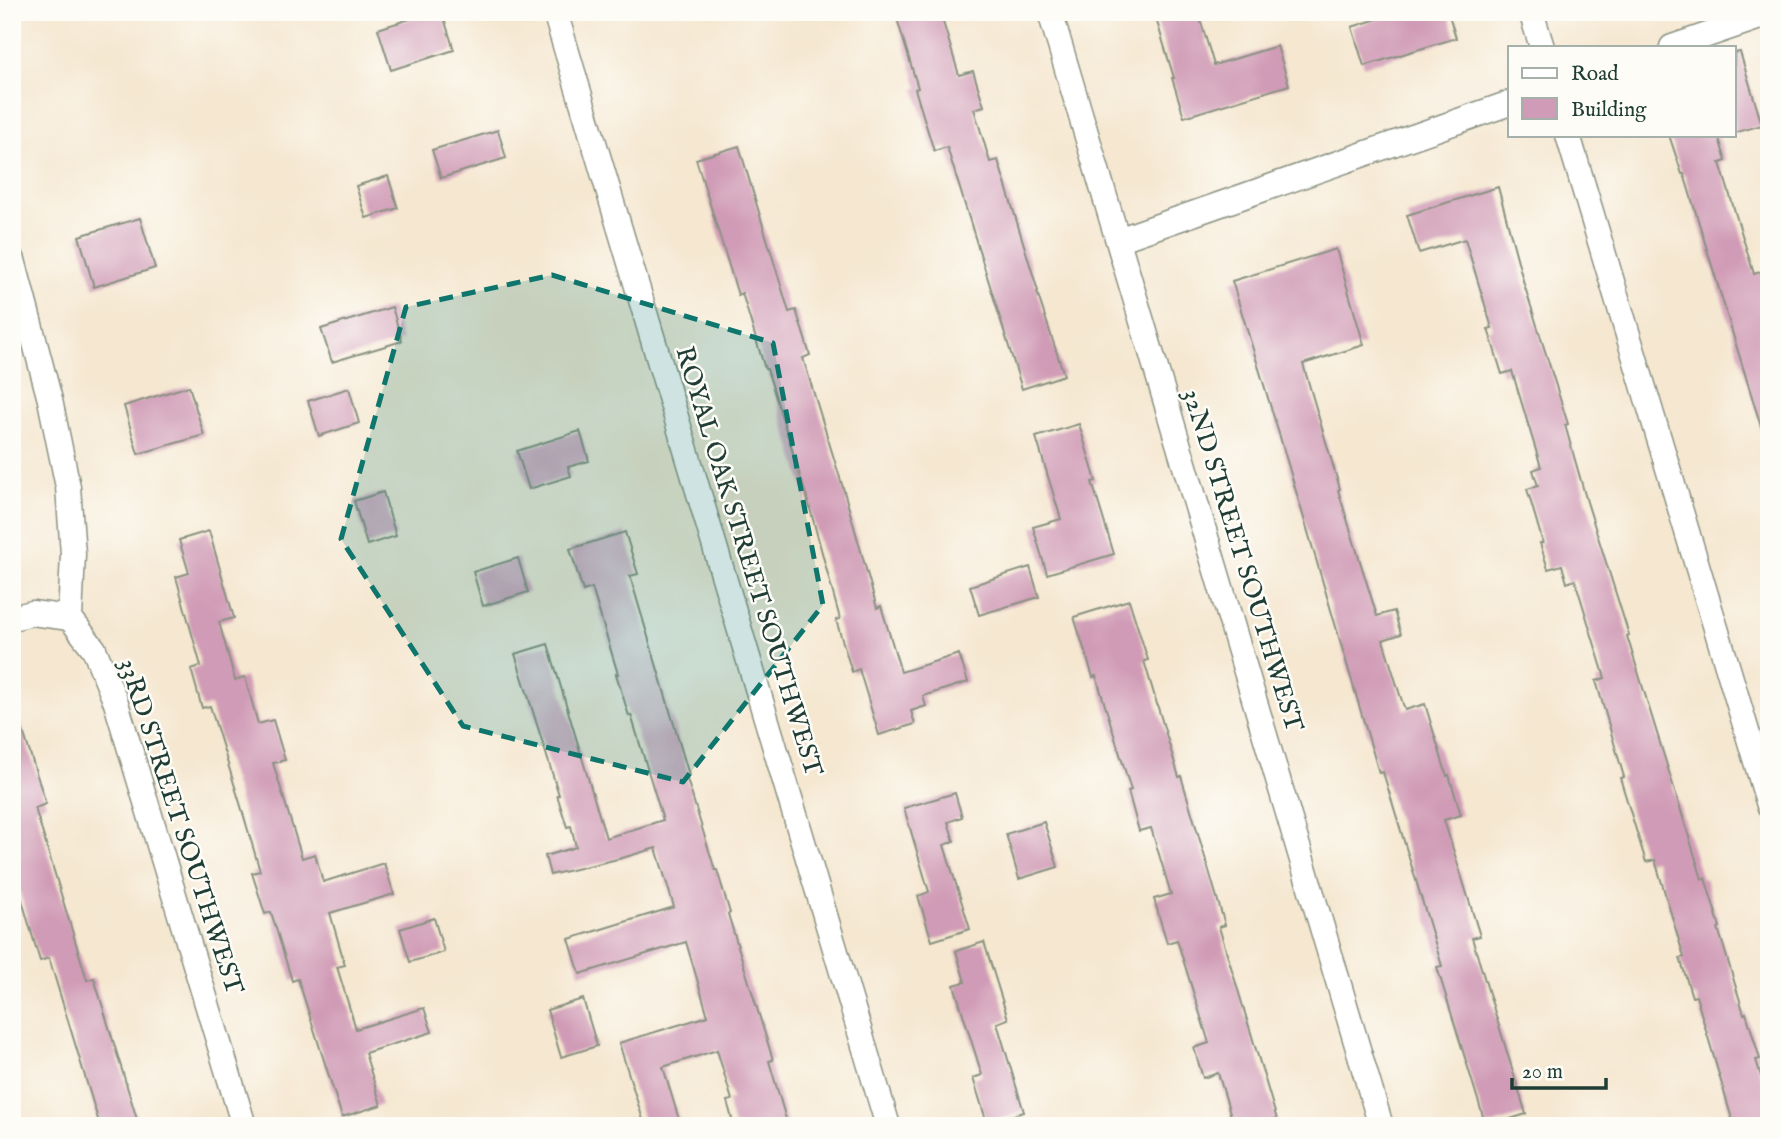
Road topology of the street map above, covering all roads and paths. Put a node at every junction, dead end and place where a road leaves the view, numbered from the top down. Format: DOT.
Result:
graph roads {
  1 [pos="555,12"];
  2 [pos="1050,12"];
  3 [pos="1531,12"];
  4 [pos="1769,14"];
  5 [pos="1542,46"];
  6 [pos="1675,46"];
  7 [pos="1508,104"];
  8 [pos="1568,136"];
  9 [pos="1118,240"];
  10 [pos="13,260"];
  11 [pos="12,618"];
  12 [pos="70,618"];
  13 [pos="1769,805"];
  14 [pos="244,1126"];
  15 [pos="888,1126"];
  16 [pos="1381,1126"];
  1 -- 15 [label="street, ROYAL OAK STREET SOUTHWEST"];
  2 -- 9 [label="street, 32ND STREET SOUTHWEST"];
  3 -- 5 [label="street"];
  4 -- 6 [label="street"];
  7 -- 9 [label="street"];
  8 -- 13 [label="street"];
  9 -- 16 [label="street, 32ND STREET SOUTHWEST"];
  10 -- 12 [label="street"];
  11 -- 12 [label="street"];
  12 -- 14 [label="street, 33RD STREET SOUTHWEST"];
}
